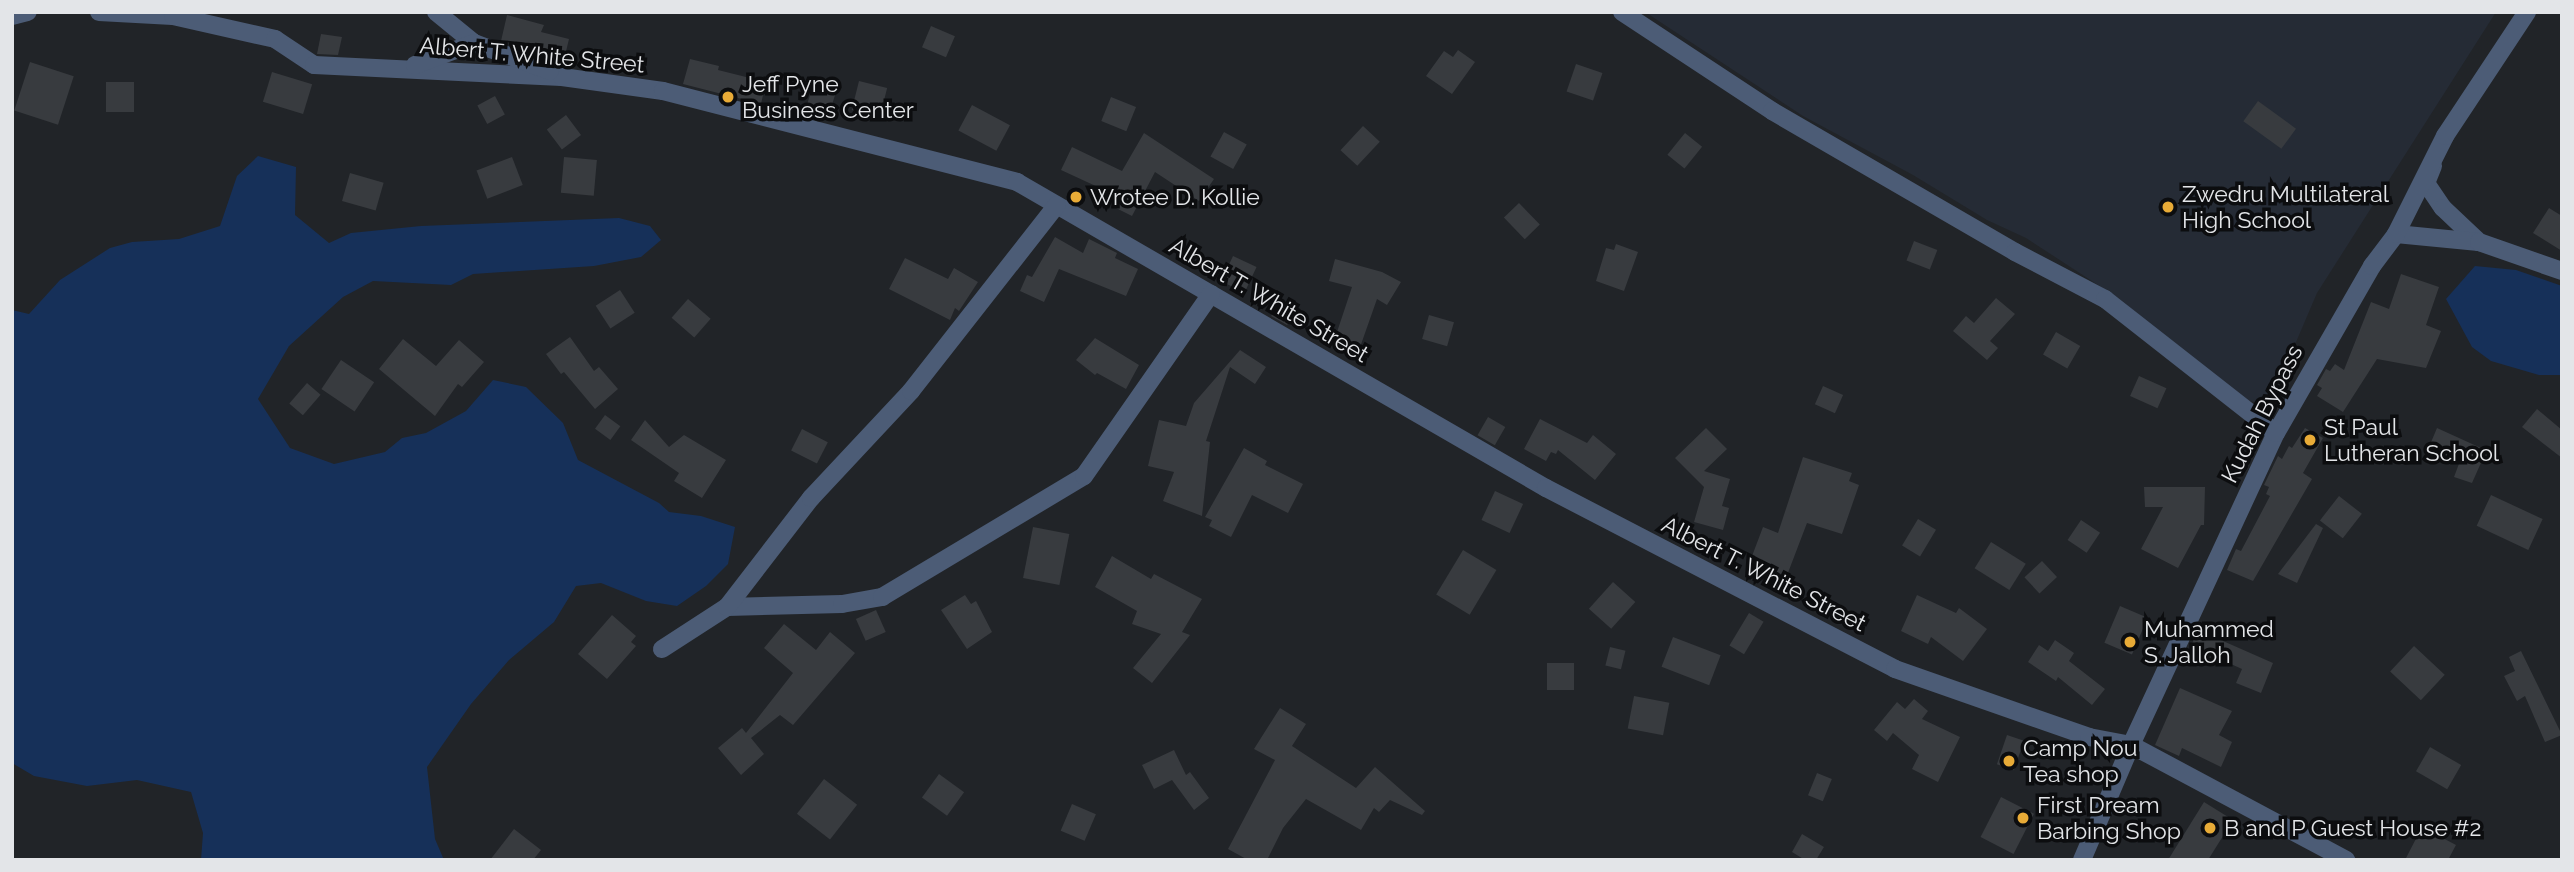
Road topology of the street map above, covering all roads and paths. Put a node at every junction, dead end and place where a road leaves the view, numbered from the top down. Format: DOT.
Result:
graph roads {
  1 [pos="27,12"];
  2 [pos="99,12"];
  3 [pos="436,12"];
  4 [pos="1622,12"];
  5 [pos="2527,12"];
  6 [pos="12,16"];
  7 [pos="474,43"];
  8 [pos="407,68"];
  9 [pos="562,77"];
  10 [pos="2445,136"];
  11 [pos="1057,205"];
  12 [pos="2396,234"];
  13 [pos="2479,242"];
  14 [pos="2562,271"];
  15 [pos="1211,294"];
  16 [pos="2276,433"];
  17 [pos="727,607"];
  18 [pos="662,649"];
  19 [pos="2131,745"];
  20 [pos="2082,860"];
  21 [pos="2346,860"];
  1 -- 6 [label="street"];
  2 -- 8 [label="street, Albert T. White Street"];
  3 -- 7 [label="street"];
  4 -- 16 [label="street"];
  5 -- 10 [label="street, Kudah Bypass"];
  7 -- 8 [label="street"];
  7 -- 9 [label="street"];
  8 -- 9 [label="street, Albert T. White Street"];
  9 -- 11 [label="street, Albert T. White Street"];
  10 -- 12 [label="street, Kudah Bypass"];
  10 -- 13 [label="street"];
  11 -- 15 [label="street, Albert T. White Street"];
  11 -- 17 [label="street"];
  12 -- 13 [label="street"];
  12 -- 16 [label="street, Kudah Bypass"];
  13 -- 14 [label="street"];
  15 -- 17 [label="street"];
  15 -- 19 [label="street, Albert T. White Street"];
  16 -- 19 [label="street, Kudah Bypass"];
  17 -- 18 [label="street"];
  19 -- 20 [label="street, Kudah Bypass"];
  19 -- 21 [label="street, Albert T. White Street"];
}
